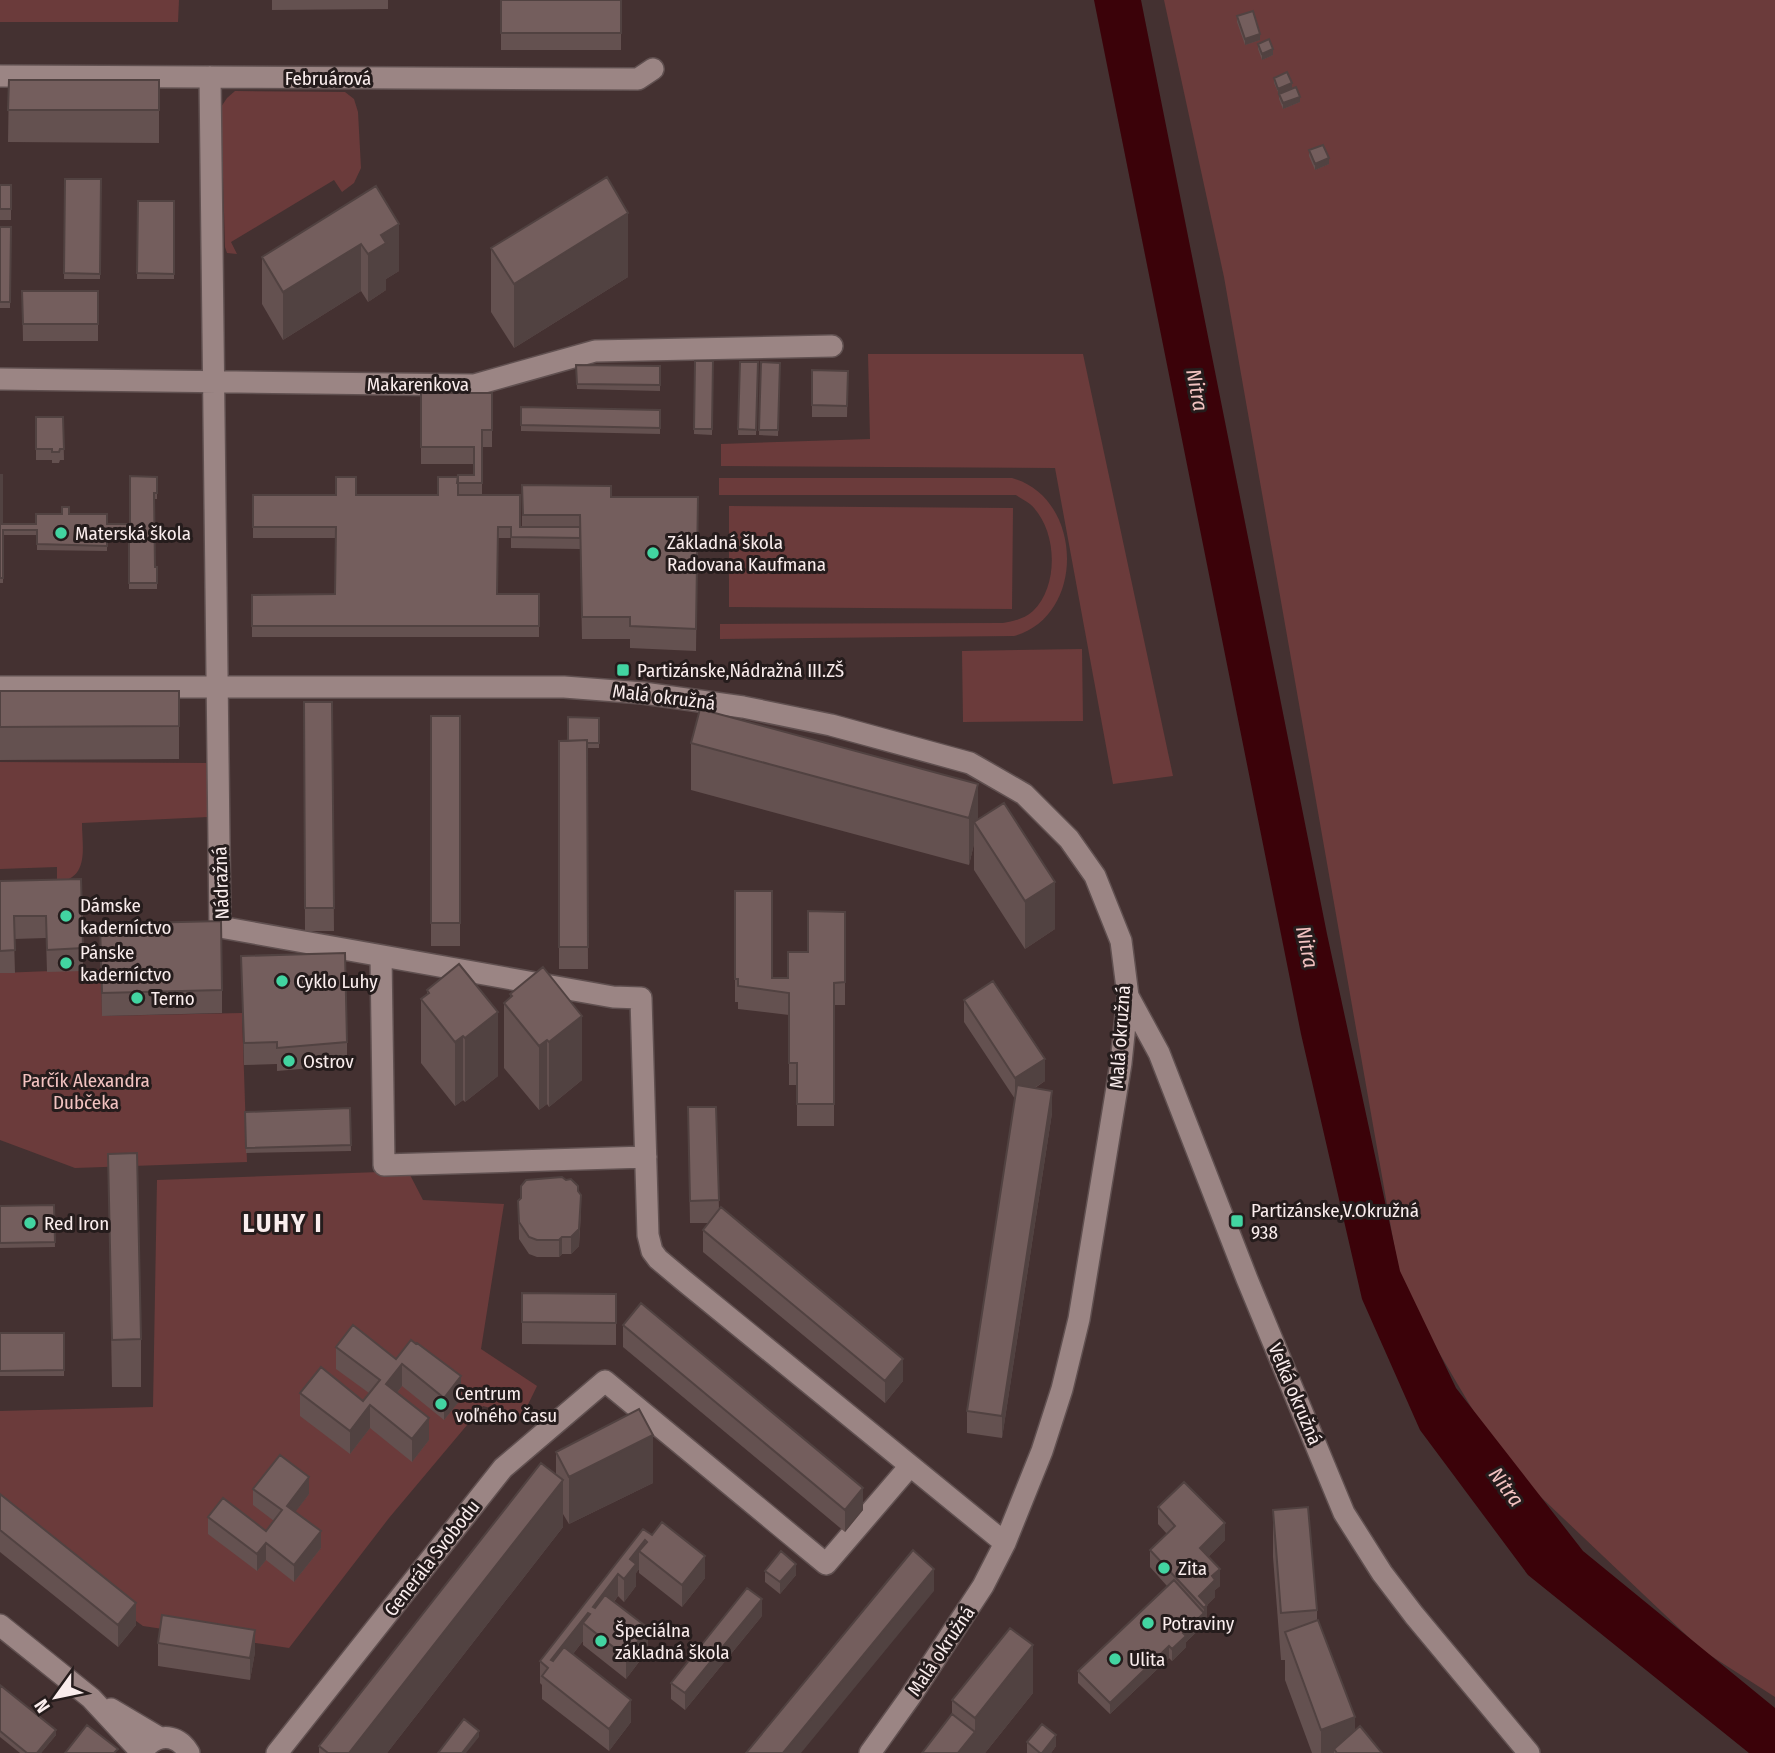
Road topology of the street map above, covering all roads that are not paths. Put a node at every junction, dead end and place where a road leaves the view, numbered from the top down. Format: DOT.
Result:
graph roads {
  1 [pos="653,69"];
  2 [pos="0,76"];
  3 [pos="209,77"];
  4 [pos="832,346"];
  5 [pos="0,379"];
  6 [pos="212,383"];
  7 [pos="0,687"];
  8 [pos="217,688"];
  9 [pos="381,956"];
  10 [pos="1128,996"];
  11 [pos="646,1157"];
  12 [pos="910,1466"];
  13 [pos="1005,1543"];
  14 [pos="0,1625"];
  15 [pos="91,1698"];
  16 [pos="160,1738"];
  17 [pos="142,1753"];
  18 [pos="190,1753"];
  19 [pos="277,1753"];
  20 [pos="870,1753"];
  21 [pos="1529,1753"];
  1 -- 3 [label="street, Februárová"];
  2 -- 3 [label="street, Februárová"];
  3 -- 6 [label="street"];
  4 -- 6 [label="street, Makarenkova"];
  5 -- 6 [label="street, Makarenkova"];
  6 -- 8 [label="street"];
  7 -- 8 [label="street"];
  8 -- 9 [label="street, Nádražná"];
  8 -- 10 [label="street, Malá okružná"];
  9 -- 11 [label="street, Nádražná"];
  9 -- 11 [label="street"];
  10 -- 13 [label="street, Malá okružná"];
  10 -- 21 [label="street, Veľká okružná"];
  11 -- 12 [label="street"];
  12 -- 13 [label="street"];
  12 -- 19 [label="street, Generála Svobodu"];
  13 -- 20 [label="street, Malá okružná"];
  14 -- 15 [label="street"];
  15 -- 16 [label="street"];
  15 -- 17 [label="street"];
  16 -- 17 [label="street"];
  16 -- 18 [label="street"];
}
